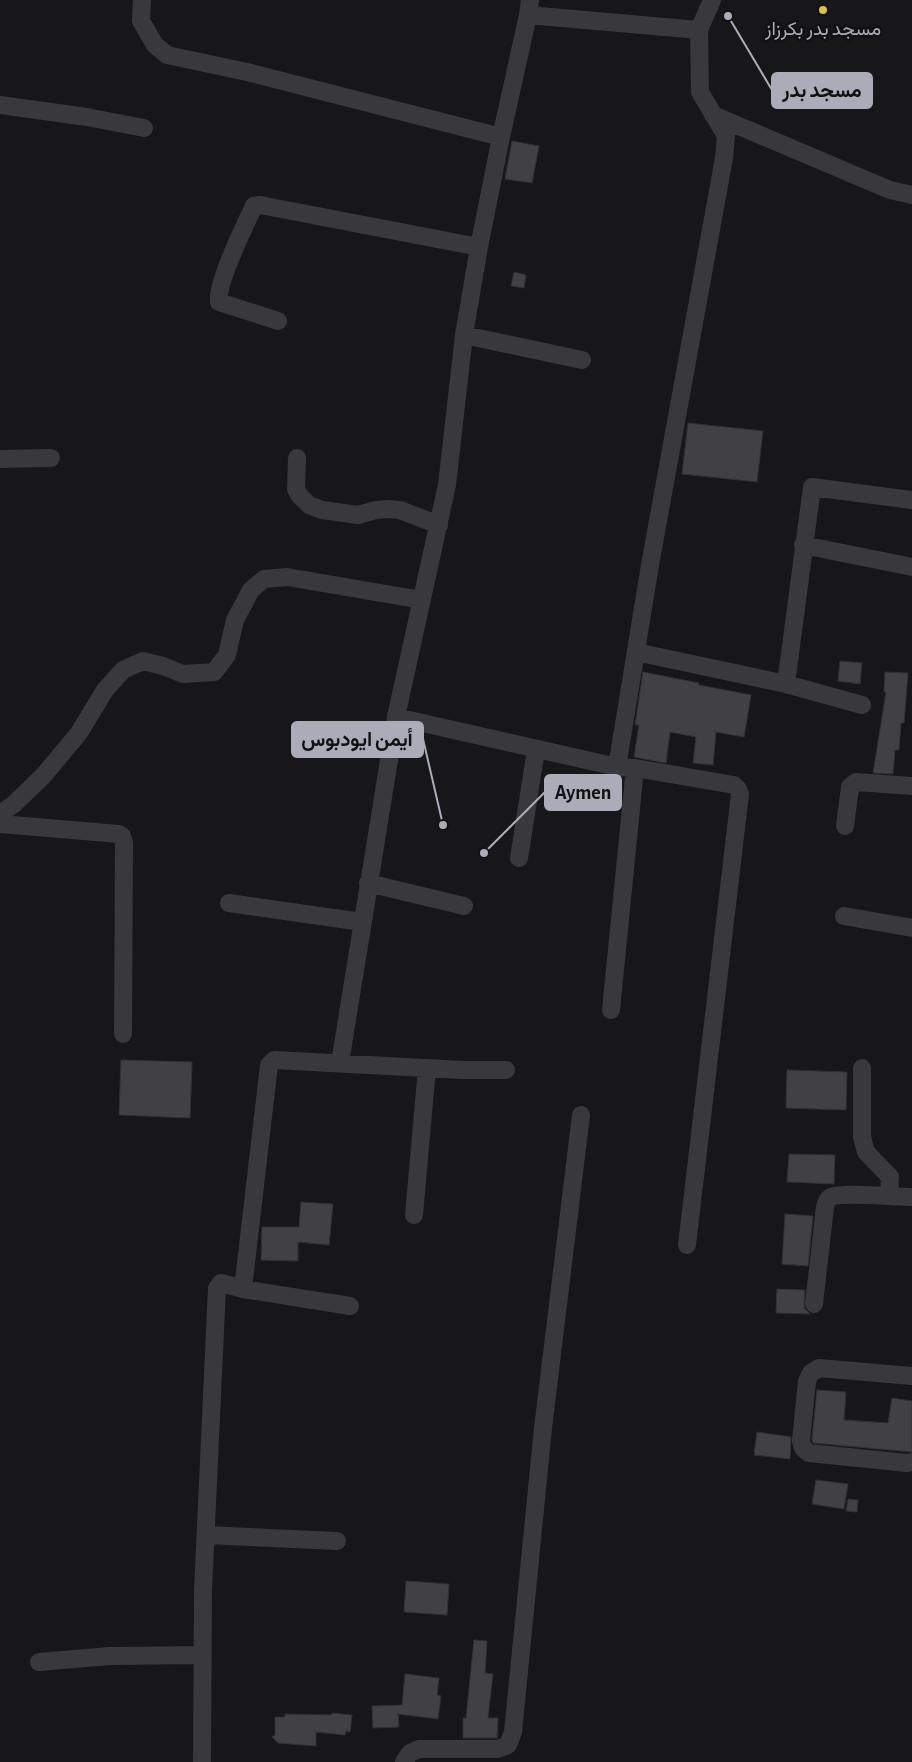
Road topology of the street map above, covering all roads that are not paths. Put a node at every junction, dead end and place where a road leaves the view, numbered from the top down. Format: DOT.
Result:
graph roads {
  1 [pos="142,0"];
  2 [pos="712,0"];
  3 [pos="529,8"];
  4 [pos="699,30"];
  5 [pos="0,105"];
  6 [pos="713,115"];
  7 [pos="144,128"];
  8 [pos="501,138"];
  9 [pos="912,195"];
  10 [pos="479,246"];
  11 [pos="278,321"];
  12 [pos="464,335"];
  13 [pos="582,360"];
  14 [pos="51,458"];
  15 [pos="297,458"];
  16 [pos="0,459"];
  17 [pos="912,500"];
  18 [pos="439,525"];
  19 [pos="803,546"];
  20 [pos="912,567"];
  21 [pos="422,600"];
  22 [pos="636,652"];
  23 [pos="786,684"];
  24 [pos="862,705"];
  25 [pos="396,717"];
  26 [pos="536,750"];
  27 [pos="626,767"];
  28 [pos="912,786"];
  29 [pos="0,814"];
  30 [pos="0,824"];
  31 [pos="845,826"];
  32 [pos="519,858"];
  33 [pos="368,883"];
  34 [pos="229,903"];
  35 [pos="464,906"];
  36 [pos="844,916"];
  37 [pos="362,922"];
  38 [pos="912,928"];
  39 [pos="611,1010"];
  40 [pos="123,1034"];
  41 [pos="340,1063"];
  42 [pos="427,1068"];
  43 [pos="862,1068"];
  44 [pos="506,1070"];
  45 [pos="581,1115"];
  46 [pos="889,1196"];
  47 [pos="912,1197"];
  48 [pos="414,1215"];
  49 [pos="687,1245"];
  50 [pos="243,1289"];
  51 [pos="814,1304"];
  52 [pos="350,1306"];
  53 [pos="912,1376"];
  54 [pos="912,1462"];
  55 [pos="206,1535"];
  56 [pos="337,1541"];
  57 [pos="203,1655"];
  58 [pos="39,1662"];
  59 [pos="202,1762"];
  60 [pos="404,1762"];
  1 -- 8 [label="street"];
  2 -- 4 [label="street"];
  3 -- 4 [label="street"];
  3 -- 8 [label="street"];
  4 -- 6 [label="street"];
  5 -- 7 [label="street"];
  6 -- 9 [label="street"];
  6 -- 22 [label="street"];
  8 -- 10 [label="street"];
  10 -- 11 [label="street"];
  10 -- 12 [label="street"];
  12 -- 13 [label="street"];
  12 -- 18 [label="street"];
  14 -- 16 [label="street"];
  15 -- 18 [label="street"];
  17 -- 19 [label="street"];
  18 -- 21 [label="street"];
  19 -- 20 [label="street"];
  19 -- 23 [label="street"];
  21 -- 25 [label="street"];
  21 -- 29 [label="street"];
  22 -- 23 [label="street"];
  22 -- 27 [label="street"];
  23 -- 24 [label="street"];
  25 -- 26 [label="street"];
  25 -- 33 [label="street"];
  26 -- 27 [label="street"];
  26 -- 32 [label="street"];
  27 -- 39 [label="street"];
  27 -- 49 [label="street"];
  28 -- 31 [label="street"];
  30 -- 40 [label="street"];
  33 -- 35 [label="street"];
  33 -- 37 [label="street"];
  34 -- 37 [label="street"];
  36 -- 38 [label="street"];
  37 -- 41 [label="street"];
  41 -- 42 [label="street"];
  41 -- 50 [label="street"];
  42 -- 44 [label="street"];
  42 -- 48 [label="street"];
  43 -- 46 [label="street"];
  45 -- 60 [label="street"];
  46 -- 47 [label="street"];
  46 -- 51 [label="street"];
  50 -- 52 [label="street"];
  50 -- 55 [label="street"];
  53 -- 54 [label="street"];
  55 -- 56 [label="street"];
  55 -- 57 [label="street"];
  57 -- 58 [label="street"];
  57 -- 59 [label="street"];
}
